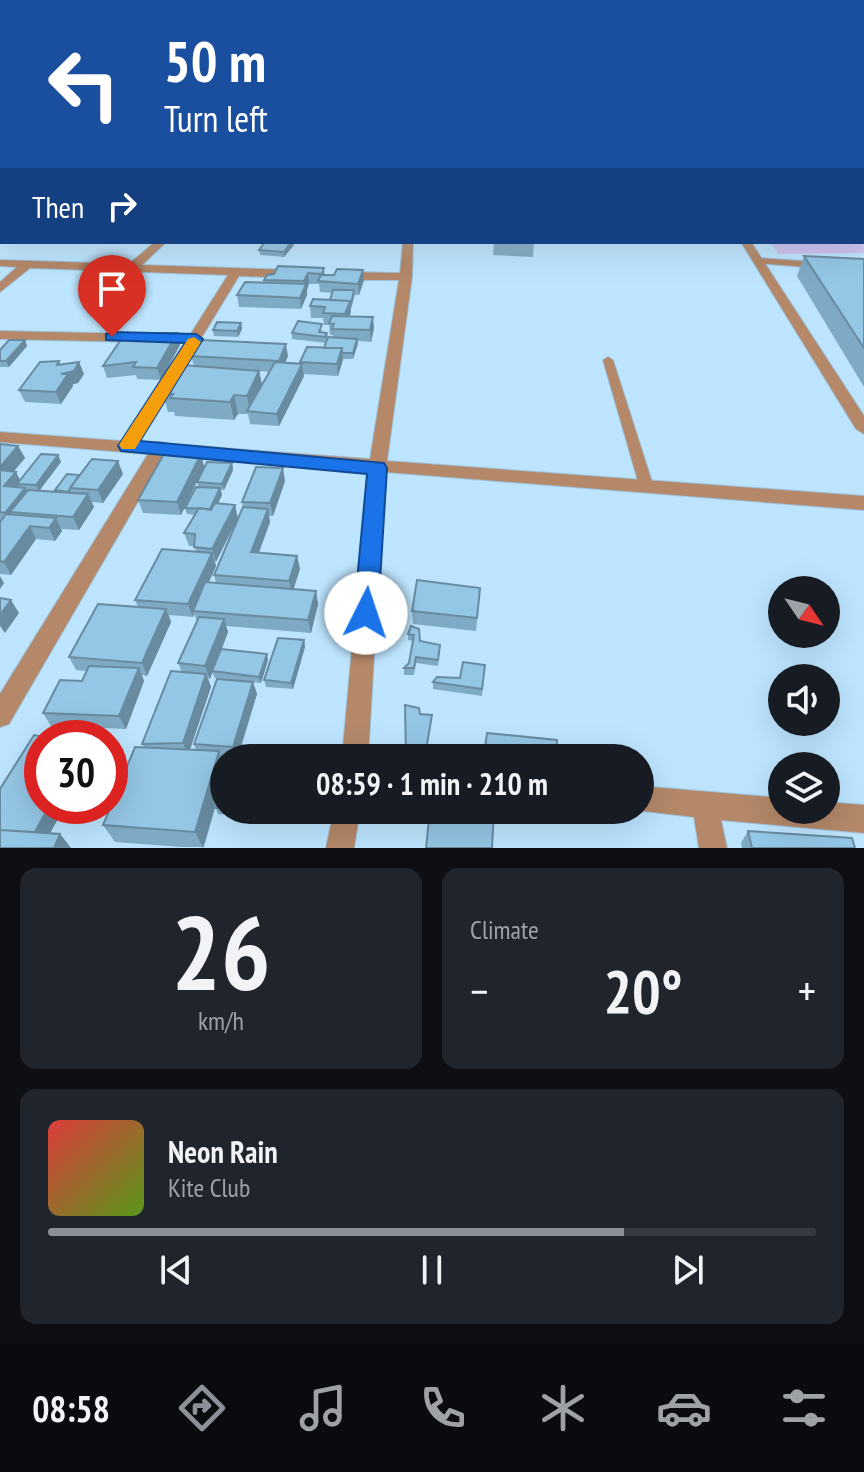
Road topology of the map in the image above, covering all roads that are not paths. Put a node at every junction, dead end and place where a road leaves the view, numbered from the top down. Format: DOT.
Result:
graph roads {
  1 [pos="159,244"];
  2 [pos="408,244"];
  3 [pos="747,244"];
  4 [pos="758,261"];
  5 [pos="0,263"];
  6 [pos="27,264"];
  7 [pos="834,266"];
  8 [pos="132,268"];
  9 [pos="235,273"];
  10 [pos="313,275"];
  11 [pos="329,275"];
  12 [pos="406,277"];
  13 [pos="0,288"];
  14 [pos="0,335"];
  15 [pos="196,339"];
  16 [pos="608,360"];
  17 [pos="864,429"];
  18 [pos="0,437"];
  19 [pos="127,446"];
  20 [pos="161,447"];
  21 [pos="377,468"];
  22 [pos="647,488"];
  23 [pos="864,503"];
  24 [pos="0,716"];
  25 [pos="356,744"];
  26 [pos="654,800"];
  27 [pos="705,805"];
  28 [pos="864,819"];
  29 [pos="344,824"];
  30 [pos="340,848"];
  31 [pos="713,848"];
  1 -- 8 [label="street"];
  2 -- 12 [label="street"];
  3 -- 4 [label="street"];
  4 -- 7 [label="lane"];
  4 -- 17 [label="street"];
  5 -- 6 [label="street"];
  6 -- 8 [label="street"];
  6 -- 13 [label="street"];
  8 -- 9 [label="street"];
  9 -- 10 [label="street"];
  9 -- 15 [label="street"];
  11 -- 12 [label="street"];
  12 -- 21 [label="street"];
  14 -- 15 [label="street"];
  15 -- 19 [label="street"];
  16 -- 22 [label="lane"];
  18 -- 19 [label="street"];
  19 -- 20 [label="street"];
  20 -- 21 [label="street"];
  20 -- 24 [label="street"];
  21 -- 22 [label="street"];
  21 -- 25 [label="street"];
  22 -- 23 [label="street"];
  26 -- 27 [label="street"];
  27 -- 28 [label="street"];
  27 -- 31 [label="street"];
  29 -- 30 [label="street"];
}
